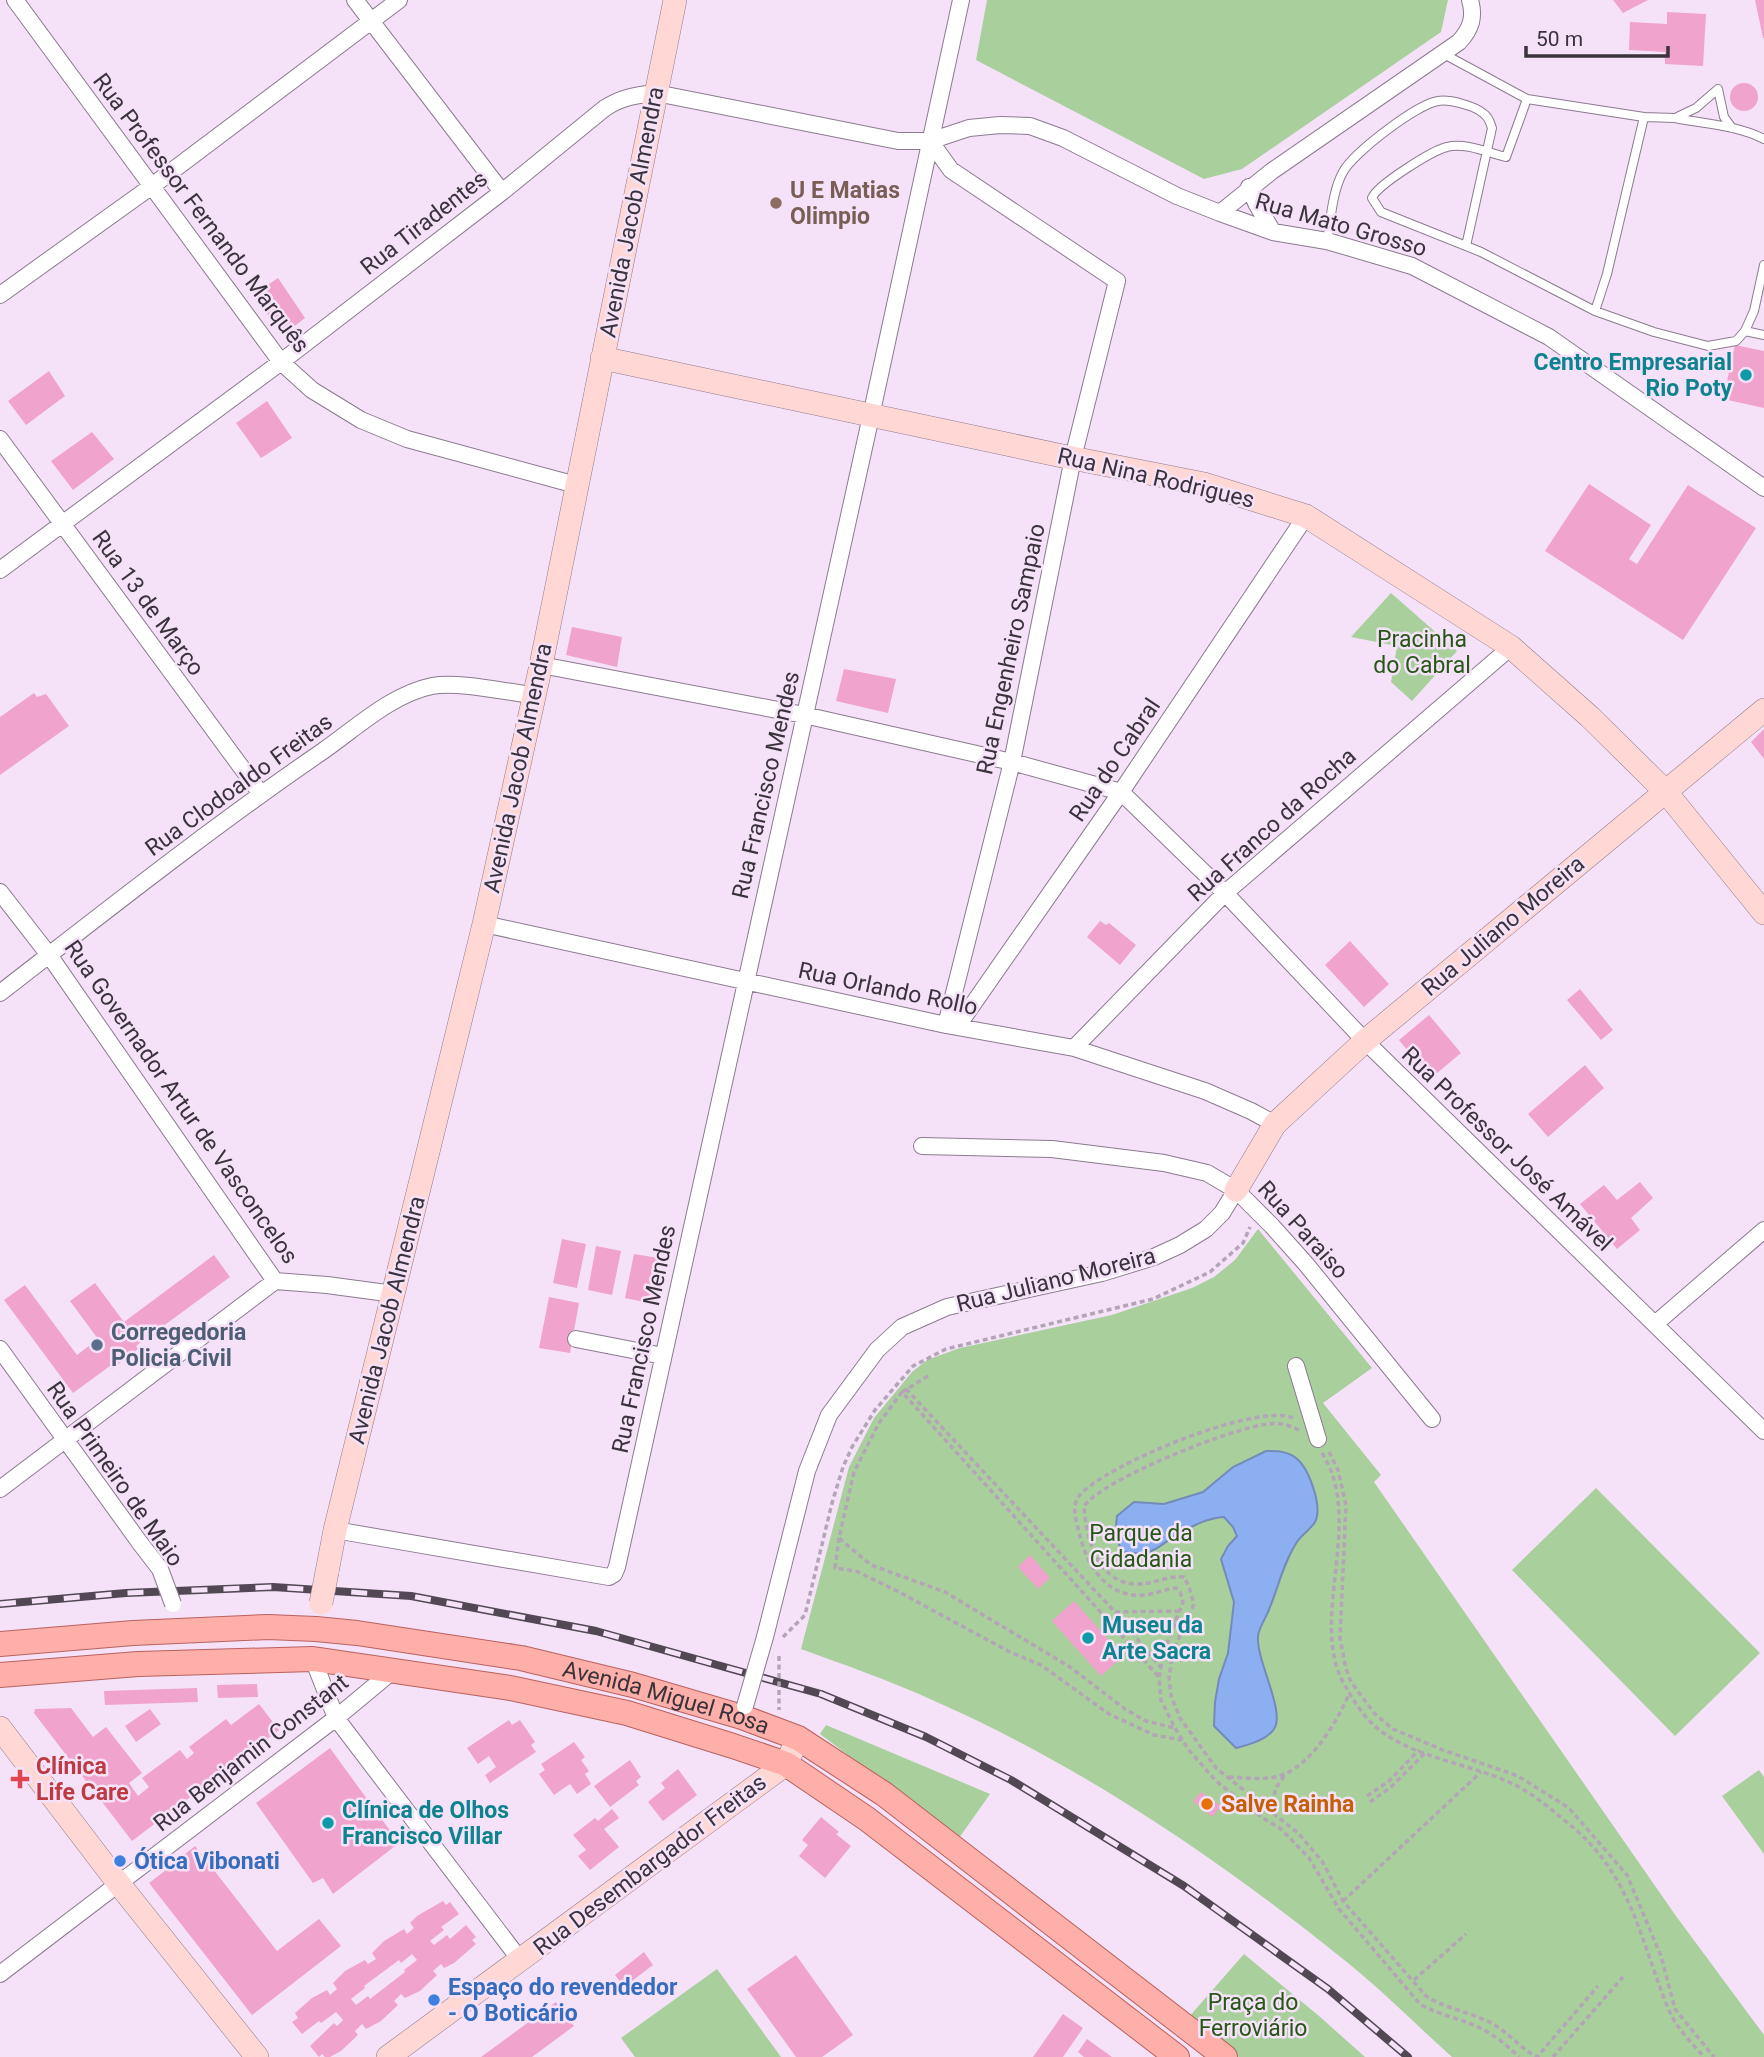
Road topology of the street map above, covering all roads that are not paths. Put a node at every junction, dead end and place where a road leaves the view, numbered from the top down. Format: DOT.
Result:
graph roads {
  1 [pos="15,0"];
  2 [pos="355,0"];
  3 [pos="399,0"];
  4 [pos="675,0"];
  5 [pos="961,0"];
  6 [pos="1470,0"];
  7 [pos="372,21"];
  8 [pos="1442,53"];
  9 [pos="656,93"];
  10 [pos="1527,99"];
  11 [pos="1644,117"];
  12 [pos="1675,118"];
  13 [pos="1732,128"];
  14 [pos="1764,139"];
  15 [pos="930,141"];
  16 [pos="1486,152"];
  17 [pos="152,186"];
  18 [pos="1250,187"];
  19 [pos="502,192"];
  20 [pos="1220,213"];
  21 [pos="1273,232"];
  22 [pos="1327,241"];
  23 [pos="1466,246"];
  24 [pos="1764,265"];
  25 [pos="0,295"];
  26 [pos="1595,311"];
  27 [pos="1745,331"];
  28 [pos="1764,335"];
  29 [pos="602,358"];
  30 [pos="281,362"];
  31 [pos="871,416"];
  32 [pos="0,439"];
  33 [pos="1073,458"];
  34 [pos="1745,474"];
  35 [pos="1764,479"];
  36 [pos="576,485"];
  37 [pos="1764,488"];
  38 [pos="1306,516"];
  39 [pos="61,523"];
  40 [pos="0,570"];
  41 [pos="1511,647"];
  42 [pos="541,665"];
  43 [pos="533,695"];
  44 [pos="1764,710"];
  45 [pos="804,715"];
  46 [pos="1012,762"];
  47 [pos="1665,791"];
  48 [pos="1121,792"];
  49 [pos="261,794"];
  50 [pos="0,892"];
  51 [pos="1225,893"];
  52 [pos="1764,913"];
  53 [pos="484,923"];
  54 [pos="49,955"];
  55 [pos="745,982"];
  56 [pos="0,993"];
  57 [pos="951,1026"];
  58 [pos="1364,1041"];
  59 [pos="1074,1048"];
  60 [pos="1275,1124"];
  61 [pos="922,1146"];
  62 [pos="1236,1190"];
  63 [pos="1764,1230"];
  64 [pos="275,1281"];
  65 [pos="394,1294"];
  66 [pos="1655,1324"];
  67 [pos="576,1339"];
  68 [pos="0,1349"];
  69 [pos="663,1356"];
  70 [pos="1292,1369"];
  71 [pos="1432,1419"];
  72 [pos="1764,1431"];
  73 [pos="1312,1438"];
  74 [pos="65,1441"];
  75 [pos="0,1489"];
  76 [pos="335,1530"];
  77 [pos="316,1629"];
  78 [pos="179,1631"];
  79 [pos="0,1644"];
  80 [pos="313,1659"];
  81 [pos="395,1670"];
  82 [pos="0,1675"];
  83 [pos="744,1711"];
  84 [pos="336,1718"];
  85 [pos="0,1727"];
  86 [pos="798,1738"];
  87 [pos="786,1764"];
  88 [pos="884,1794"];
  89 [pos="867,1819"];
  90 [pos="968,1860"];
  91 [pos="119,1884"];
  92 [pos="950,1884"];
  93 [pos="521,1961"];
  94 [pos="0,1974"];
  95 [pos="257,2057"];
  96 [pos="388,2057"];
  97 [pos="1177,2057"];
  98 [pos="1225,2057"];
  1 -- 17 [label="street, Rua Professor Fernando Marquês"];
  2 -- 7 [label="street"];
  3 -- 7 [label="street"];
  4 -- 9 [label="street, Avenida Jacob Almendra"];
  5 -- 15 [label="street, Rua Francisco Mendes"];
  6 -- 8 [label="street"];
  7 -- 17 [label="street"];
  7 -- 19 [label="street"];
  8 -- 10 [label="lane"];
  8 -- 18 [label="street"];
  9 -- 15 [label="street, Rua Tiradentes"];
  9 -- 19 [label="street, Rua Tiradentes"];
  9 -- 29 [label="street, Avenida Jacob Almendra"];
  10 -- 11 [label="lane"];
  10 -- 16 [label="lane"];
  11 -- 12 [label="lane"];
  11 -- 26 [label="lane"];
  12 -- 13 [label="lane"];
  12 -- 13 [label="lane"];
  13 -- 14 [label="lane"];
  15 -- 20 [label="street, Rua Mato Grosso"];
  15 -- 31 [label="street, Rua Francisco Mendes"];
  15 -- 33 [label="street, Rua Engenheiro Sampaio"];
  16 -- 22 [label="lane"];
  16 -- 23 [label="lane"];
  16 -- 23 [label="lane"];
  17 -- 25 [label="street"];
  17 -- 30 [label="street, Rua Professor Fernando Marquês"];
  18 -- 20 [label="street"];
  18 -- 21 [label="street"];
  19 -- 30 [label="street, Rua Tiradentes"];
  20 -- 21 [label="street, Rua Mato Grosso"];
  21 -- 22 [label="street, Rua Mato Grosso"];
  22 -- 34 [label="street, Rua Mato Grosso"];
  23 -- 26 [label="lane"];
  24 -- 27 [label="lane"];
  26 -- 27 [label="lane"];
  27 -- 28 [label="lane"];
  29 -- 31 [label="street, Rua Nina Rodrigues"];
  29 -- 36 [label="street, Avenida Jacob Almendra"];
  30 -- 36 [label="street, Rua Professor Fernando Marquês"];
  30 -- 39 [label="street, Rua Tiradentes"];
  31 -- 33 [label="street, Rua Nina Rodrigues"];
  31 -- 45 [label="street, Rua Francisco Mendes"];
  32 -- 39 [label="street, Rua 13 de Março"];
  33 -- 38 [label="street, Rua Nina Rodrigues"];
  33 -- 46 [label="street, Rua Engenheiro Sampaio"];
  34 -- 35 [label="street, Rua Mato Grosso"];
  34 -- 37 [label="street, Rua Mato Grosso"];
  36 -- 42 [label="street, Avenida Jacob Almendra"];
  38 -- 41 [label="street, Rua Nina Rodrigues"];
  38 -- 48 [label="street, Rua do Cabral"];
  39 -- 40 [label="street, Rua Tiradentes"];
  39 -- 49 [label="street, Rua 13 de Março"];
  41 -- 47 [label="street, Rua Nina Rodrigues"];
  41 -- 51 [label="street, Rua Franco da Rocha"];
  42 -- 43 [label="street, Avenida Jacob Almendra"];
  42 -- 45 [label="street"];
  43 -- 49 [label="street, Rua Clodoaldo Freitas"];
  43 -- 53 [label="street, Avenida Jacob Almendra"];
  44 -- 47 [label="street, Rua Juliano Moreira"];
  45 -- 46 [label="street"];
  45 -- 55 [label="street, Rua Francisco Mendes"];
  46 -- 48 [label="street"];
  46 -- 57 [label="street, Rua Engenheiro Sampaio"];
  47 -- 52 [label="street, Rua Nina Rodrigues"];
  47 -- 58 [label="street, Rua Juliano Moreira"];
  48 -- 51 [label="street, Rua Professor José Amável"];
  48 -- 57 [label="street, Rua do Cabral"];
  49 -- 54 [label="street, Rua Clodoaldo Freitas"];
  50 -- 54 [label="street, Rua Governador Artur de Vasconcelos"];
  51 -- 58 [label="street, Rua Professor José Amável"];
  51 -- 59 [label="street, Rua Franco da Rocha"];
  53 -- 55 [label="street, Rua Orlando Rollo"];
  53 -- 65 [label="street, Avenida Jacob Almendra"];
  54 -- 56 [label="street, Rua Clodoaldo Freitas"];
  54 -- 64 [label="street, Rua Governador Artur de Vasconcelos"];
  55 -- 57 [label="street, Rua Orlando Rollo"];
  55 -- 69 [label="street, Rua Francisco Mendes"];
  57 -- 59 [label="street, Rua Orlando Rollo"];
  58 -- 60 [label="street, Rua Juliano Moreira"];
  58 -- 66 [label="street, Rua Professor José Amável"];
  59 -- 60 [label="street, Rua Orlando Rollo"];
  60 -- 62 [label="street, Rua Juliano Moreira"];
  61 -- 62 [label="street, Rua Paraiso"];
  62 -- 71 [label="street, Rua Paraiso"];
  62 -- 83 [label="street, Rua Juliano Moreira, bridge"];
  63 -- 66 [label="street"];
  64 -- 65 [label="street, Rua Governador Artur de Vasconcelos"];
  64 -- 74 [label="street"];
  65 -- 76 [label="street, Avenida Jacob Almendra"];
  66 -- 72 [label="street, Rua Professor José Amável"];
  67 -- 69 [label="street"];
  68 -- 74 [label="street, Rua Primeiro de Maio"];
  69 -- 76 [label="street, Rua Francisco Mendes"];
  70 -- 73 [label="street"];
  74 -- 75 [label="street"];
  74 -- 78 [label="street, Rua Primeiro de Maio, bridge"];
  76 -- 77 [label="street, Avenida Jacob Almendra, bridge"];
  77 -- 78 [label="main road, Avenida Miguel Rosa"];
  77 -- 80 [label="main road"];
  77 -- 83 [label="main road, Avenida Miguel Rosa"];
  78 -- 79 [label="main road, Avenida Miguel Rosa"];
  80 -- 81 [label="main road, Avenida Miguel Rosa"];
  80 -- 82 [label="main road, Avenida Miguel Rosa"];
  80 -- 84 [label="street"];
  81 -- 84 [label="street, Rua Benjamin Constant"];
  81 -- 87 [label="main road, Avenida Miguel Rosa"];
  83 -- 86 [label="main road, Avenida Miguel Rosa"];
  84 -- 91 [label="street, Rua Benjamin Constant"];
  84 -- 93 [label="street"];
  85 -- 91 [label="street"];
  86 -- 87 [label="street, Rua Desembargador Freitas"];
  86 -- 88 [label="main road, Avenida Miguel Rosa"];
  87 -- 89 [label="main road, Avenida Miguel Rosa"];
  87 -- 93 [label="street, Rua Desembargador Freitas"];
  88 -- 89 [label="main road"];
  88 -- 90 [label="main road, Avenida Miguel Rosa"];
  89 -- 92 [label="main road, Avenida Miguel Rosa"];
  90 -- 92 [label="main road"];
  90 -- 98 [label="main road, Avenida Miguel Rosa"];
  91 -- 94 [label="street, Rua Benjamin Constant"];
  91 -- 95 [label="street"];
  92 -- 97 [label="main road, Avenida Miguel Rosa"];
  93 -- 96 [label="street, Rua Desembargador Freitas"];
}
